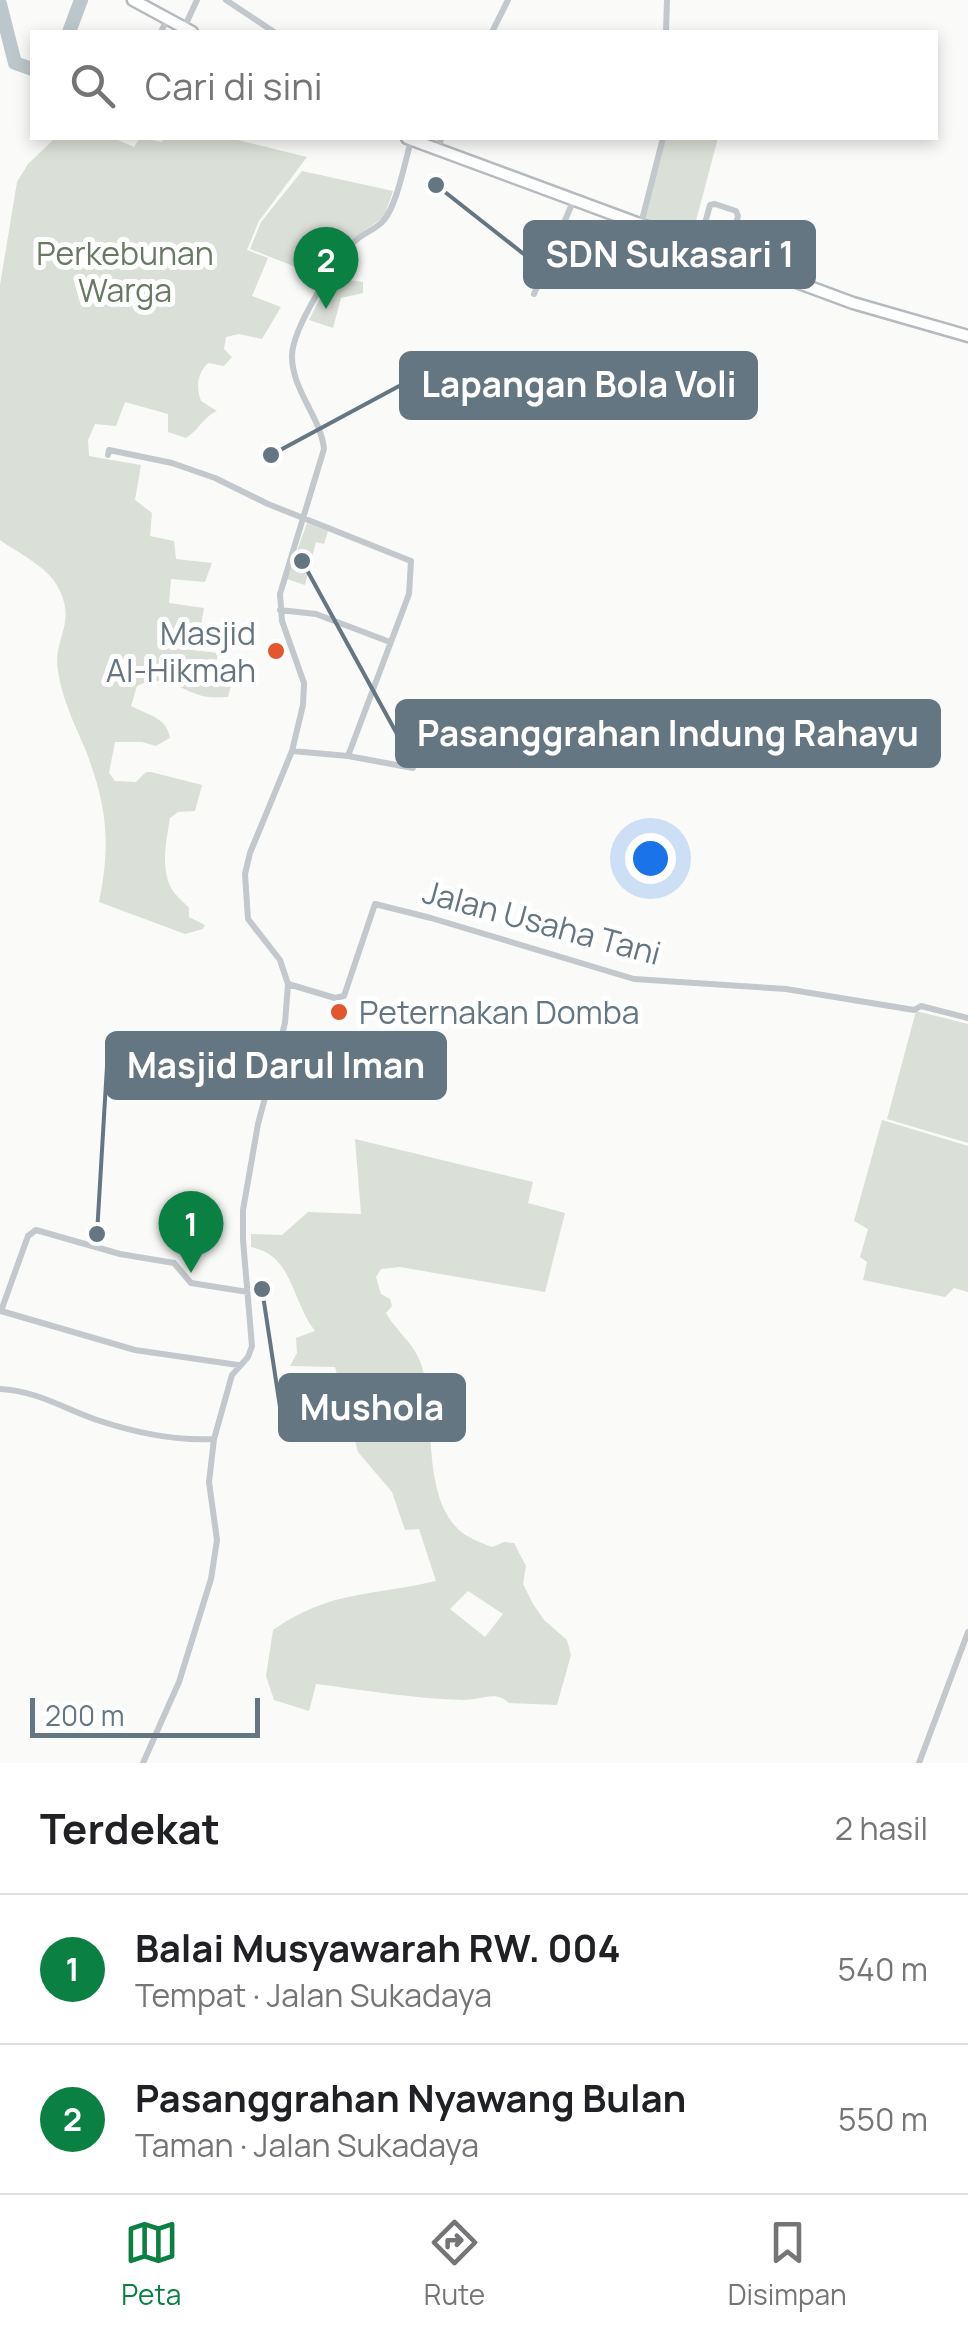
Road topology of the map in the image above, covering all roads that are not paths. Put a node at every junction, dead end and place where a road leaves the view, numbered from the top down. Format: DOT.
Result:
graph roads {
  1 [pos="133,0"];
  2 [pos="198,0"];
  3 [pos="226,0"];
  4 [pos="508,0"];
  5 [pos="666,0"];
  6 [pos="167,18"];
  7 [pos="162,30"];
  8 [pos="188,30"];
  9 [pos="271,30"];
  10 [pos="493,30"];
  11 [pos="666,30"];
  12 [pos="408,140"];
  13 [pos="663,140"];
  14 [pos="439,143"];
  15 [pos="574,199"];
  16 [pos="642,224"];
  17 [pos="700,245"];
  18 [pos="727,256"];
  19 [pos="534,294"];
  20 [pos="968,336"];
  21 [pos="108,455"];
  22 [pos="305,520"];
  23 [pos="280,610"];
  24 [pos="390,642"];
  25 [pos="292,751"];
  26 [pos="348,756"];
  27 [pos="413,768"];
  28 [pos="288,984"];
  29 [pos="968,1018"];
  30 [pos="248,1292"];
  31 [pos="1,1312"];
  32 [pos="238,1365"];
  33 [pos="0,1389"];
  34 [pos="214,1439"];
  35 [pos="968,1632"];
  36 [pos="143,1763"];
  37 [pos="919,1763"];
  1 -- 6 [label="main road"];
  2 -- 8 [label="street"];
  3 -- 9 [label="street"];
  4 -- 10 [label="street"];
  5 -- 11 [label="street"];
  6 -- 7 [label="street"];
  6 -- 8 [label="main road"];
  12 -- 22 [label="street"];
  13 -- 16 [label="street"];
  14 -- 15 [label="main road"];
  15 -- 16 [label="main road"];
  15 -- 19 [label="street"];
  16 -- 17 [label="main road"];
  17 -- 18 [label="main road"];
  17 -- 18 [label="street"];
  18 -- 20 [label="main road"];
  21 -- 22 [label="street"];
  22 -- 23 [label="street"];
  22 -- 24 [label="street"];
  23 -- 24 [label="street"];
  23 -- 25 [label="street"];
  24 -- 26 [label="street"];
  25 -- 26 [label="street"];
  25 -- 28 [label="street"];
  26 -- 27 [label="street"];
  28 -- 29 [label="street, Jalan Usaha Tani"];
  28 -- 30 [label="street"];
  30 -- 31 [label="street"];
  30 -- 32 [label="street"];
  31 -- 32 [label="street"];
  32 -- 34 [label="street"];
  33 -- 34 [label="street"];
  34 -- 36 [label="street"];
  35 -- 37 [label="street"];
}
